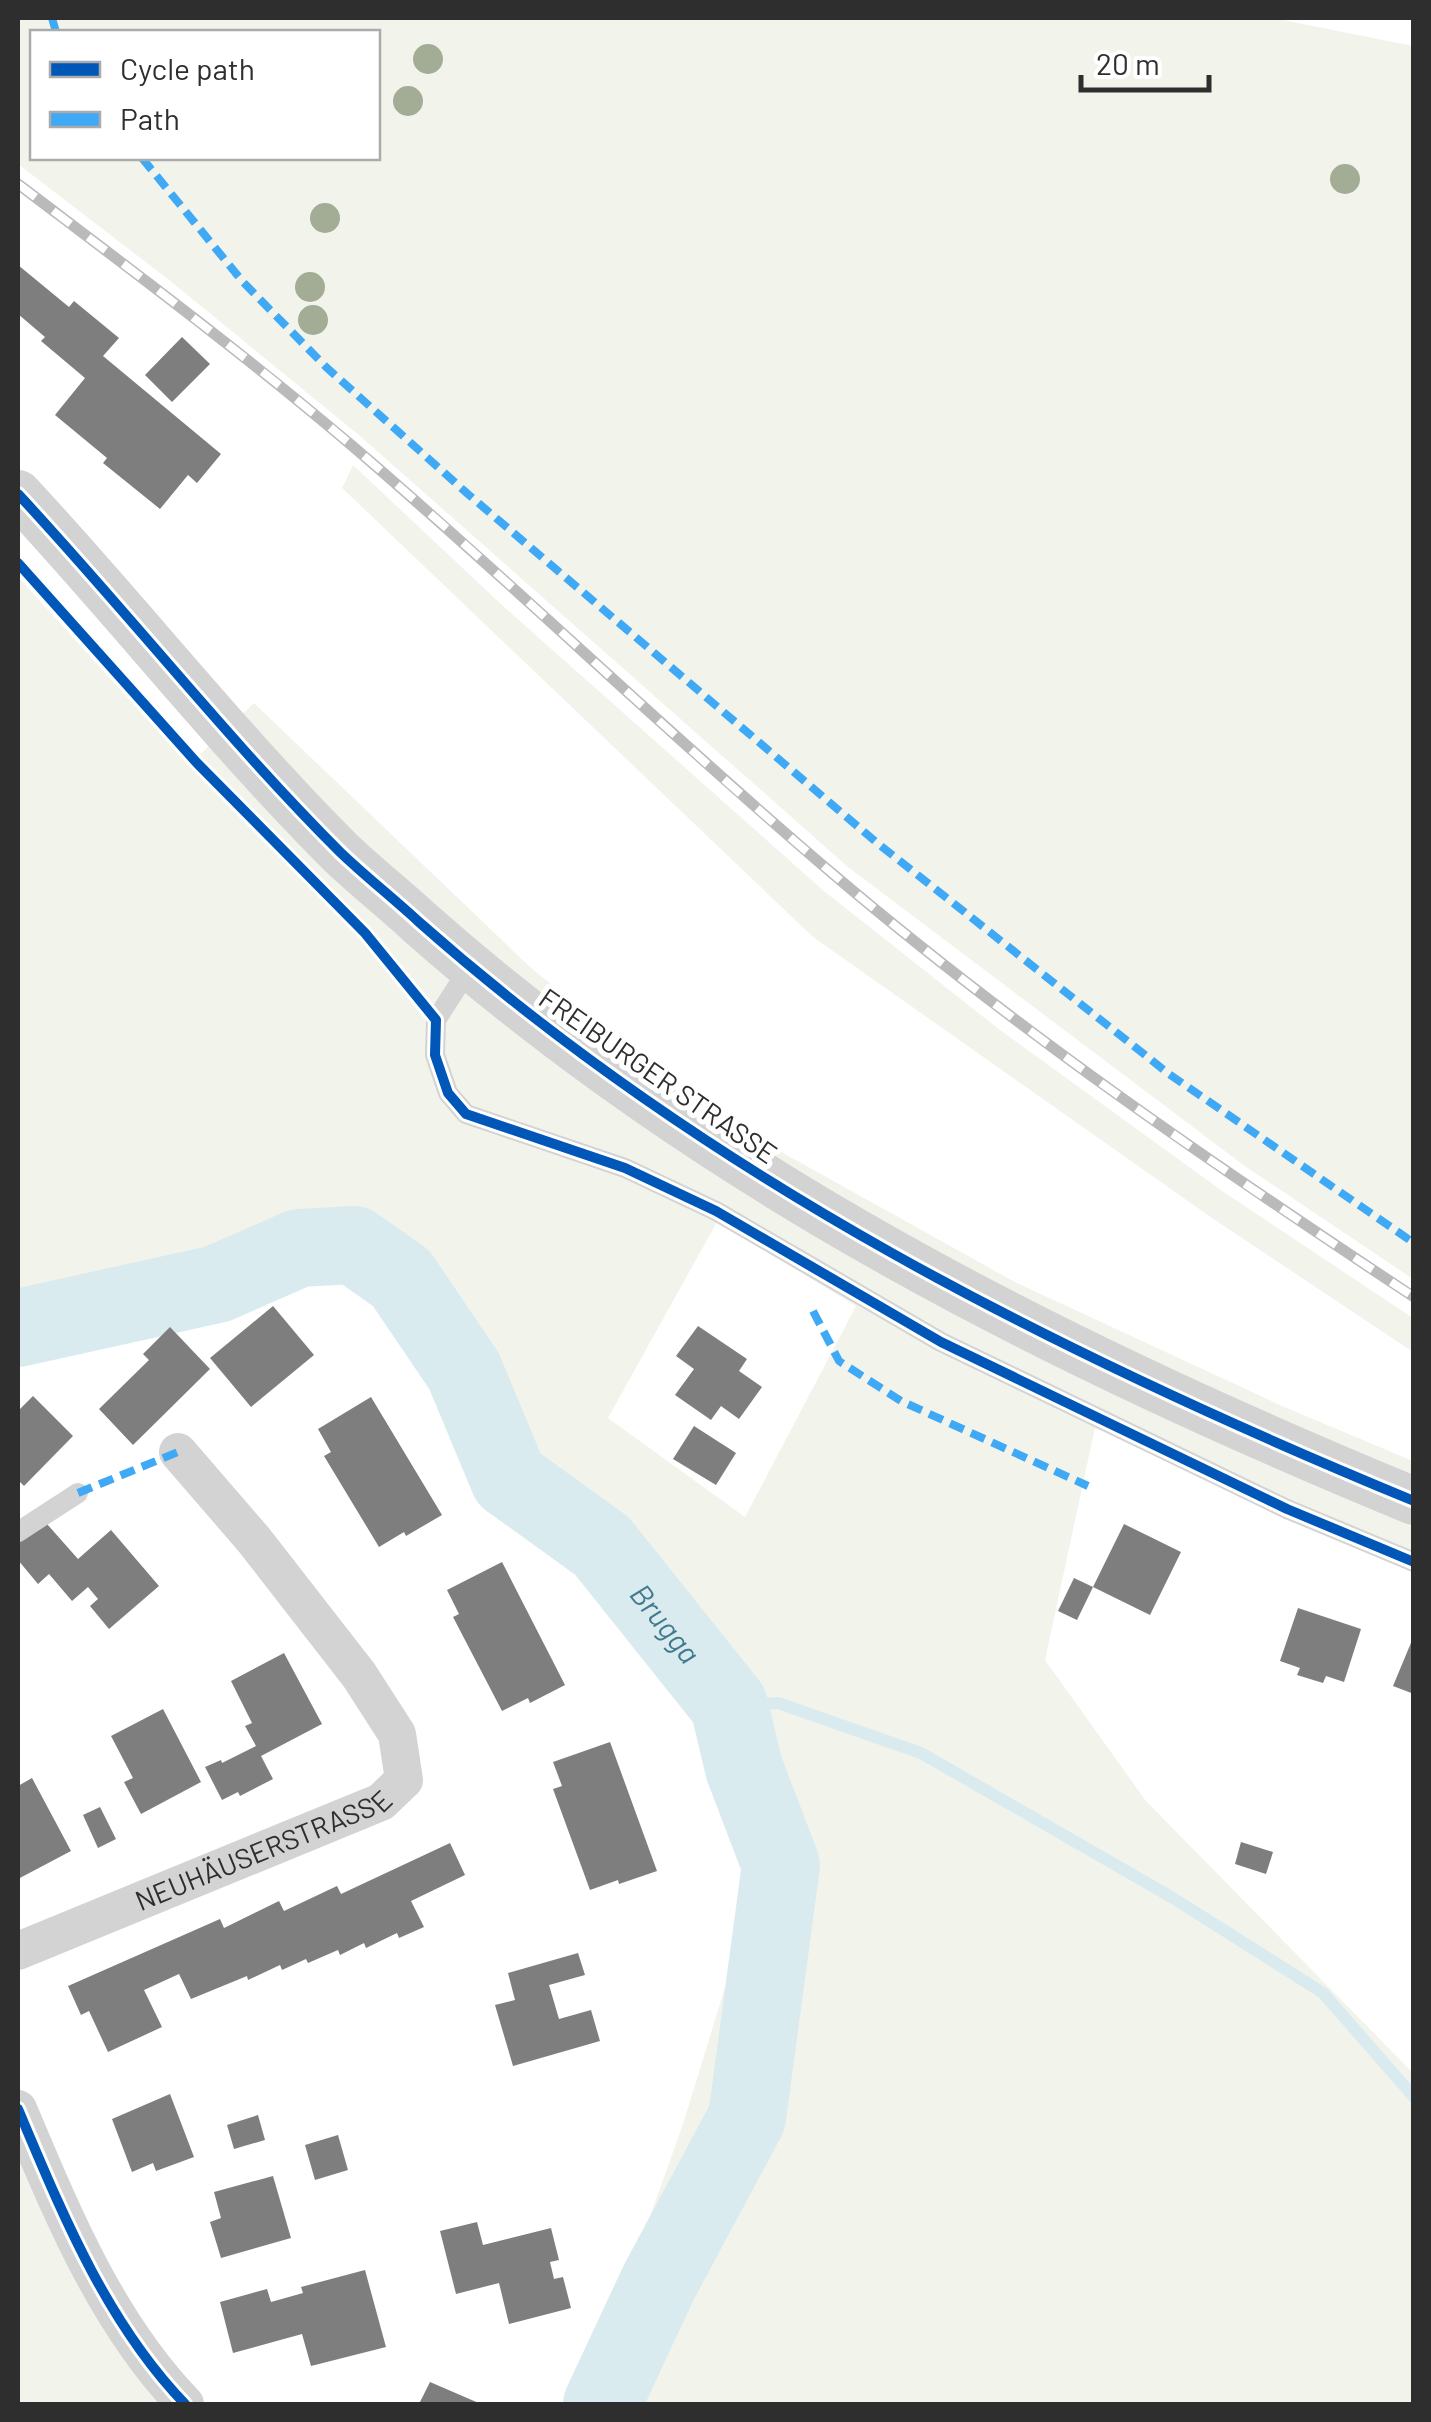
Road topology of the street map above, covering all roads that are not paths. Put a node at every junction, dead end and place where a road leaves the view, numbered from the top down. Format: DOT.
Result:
graph roads {
  1 [pos="18,494"];
  2 [pos="470,967"];
  3 [pos="178,1452"];
  4 [pos="78,1492"];
  5 [pos="1414,1501"];
  6 [pos="18,1532"];
  7 [pos="1414,1562"];
  8 [pos="18,1952"];
  9 [pos="18,2108"];
  10 [pos="185,2404"];
  1 -- 2 [label="street, FREIBURGER STRASSE"];
  2 -- 5 [label="street, FREIBURGER STRASSE"];
  2 -- 7 [label="lane"];
  3 -- 8 [label="street, NEUHÄUSERSTRASSE"];
  4 -- 6 [label="lane"];
  9 -- 10 [label="street"];
}
